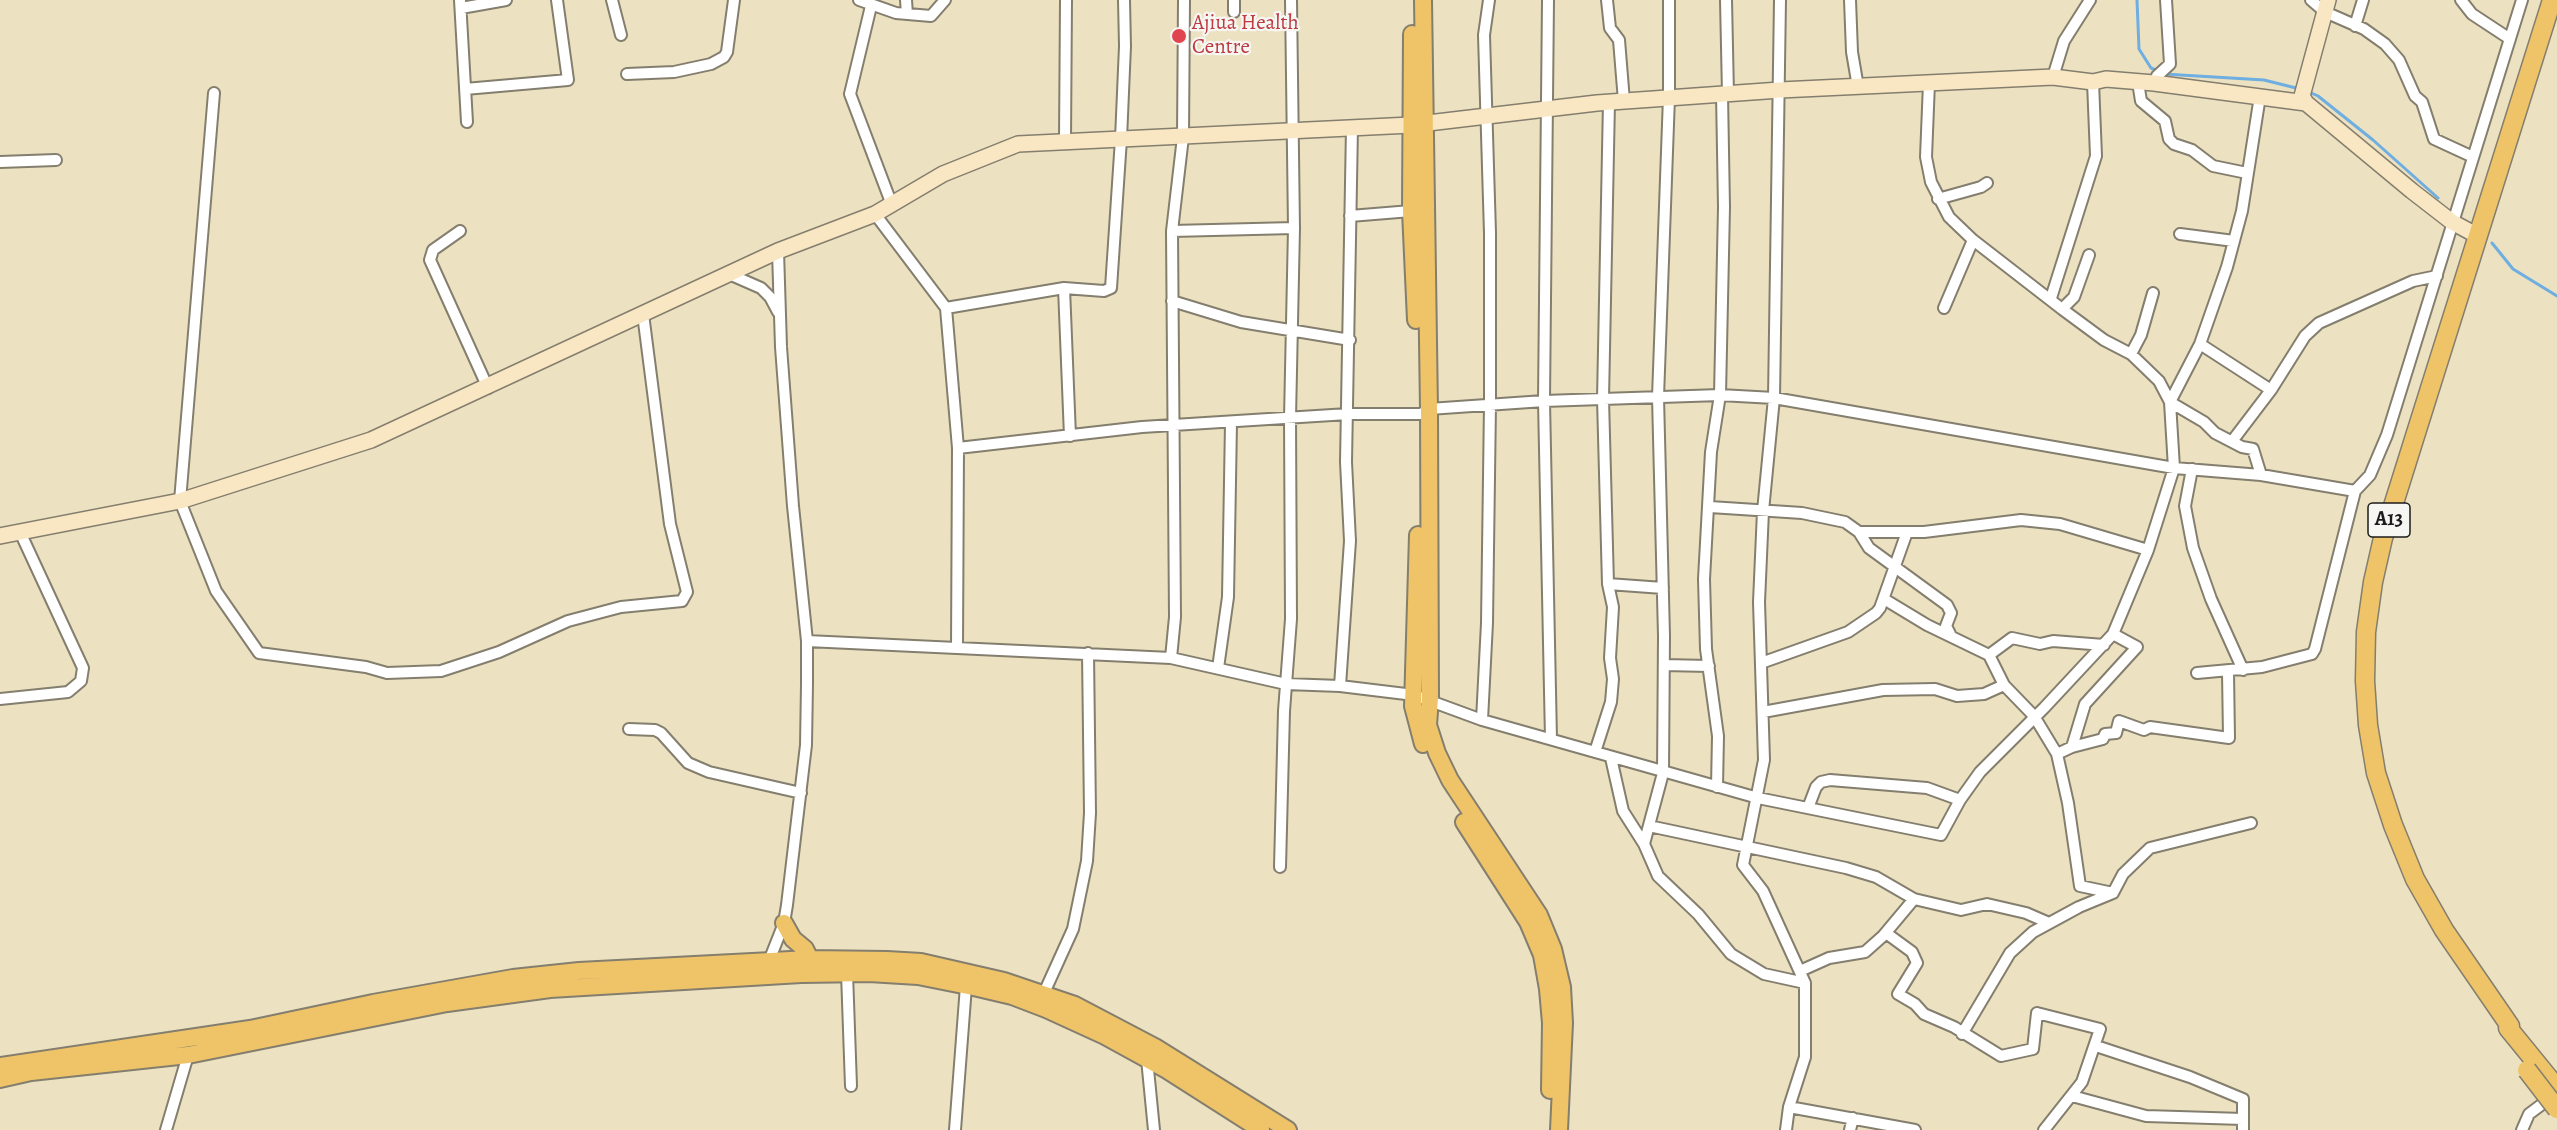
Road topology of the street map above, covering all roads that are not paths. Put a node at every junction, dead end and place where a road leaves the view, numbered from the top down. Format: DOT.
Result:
graph roads {
  1 [pos="506,0"];
  2 [pos="557,0"];
  3 [pos="612,0"];
  4 [pos="734,0"];
  5 [pos="859,0"];
  6 [pos="906,0"];
  7 [pos="945,0"];
  8 [pos="1066,0"];
  9 [pos="1124,0"];
  10 [pos="1184,0"];
  11 [pos="1234,0"];
  12 [pos="1292,0"];
  13 [pos="1412,0"];
  14 [pos="1423,0"];
  15 [pos="1490,0"];
  16 [pos="1548,0"];
  17 [pos="1607,0"];
  18 [pos="1669,0"];
  19 [pos="1726,0"];
  20 [pos="1780,0"];
  21 [pos="1850,0"];
  22 [pos="2166,0"];
  23 [pos="2311,0"];
  24 [pos="2363,0"];
  25 [pos="2461,0"];
  26 [pos="2522,0"];
  27 [pos="2552,0"];
  28 [pos="2088,1"];
  29 [pos="460,4"];
  30 [pos="871,6"];
  31 [pos="2326,6"];
  32 [pos="1234,12"];
  33 [pos="908,14"];
  34 [pos="2355,26"];
  35 [pos="621,35"];
  36 [pos="2510,39"];
  37 [pos="627,74"];
  38 [pos="2053,77"];
  39 [pos="2156,79"];
  40 [pos="2093,82"];
  41 [pos="2138,82"];
  42 [pos="1929,83"];
  43 [pos="1858,87"];
  44 [pos="465,89"];
  45 [pos="1780,90"];
  46 [pos="214,93"];
  47 [pos="2305,93"];
  48 [pos="1725,94"];
  49 [pos="2260,96"];
  50 [pos="1669,98"];
  51 [pos="1616,101"];
  52 [pos="1548,108"];
  53 [pos="1486,115"];
  54 [pos="467,122"];
  55 [pos="1417,124"];
  56 [pos="1352,127"];
  57 [pos="1293,128"];
  58 [pos="1183,137"];
  59 [pos="1121,139"];
  60 [pos="1065,140"];
  61 [pos="2473,157"];
  62 [pos="56,160"];
  63 [pos="0,162"];
  64 [pos="2247,173"];
  65 [pos="1987,183"];
  66 [pos="1938,199"];
  67 [pos="892,205"];
  68 [pos="1411,211"];
  69 [pos="875,214"];
  70 [pos="1350,216"];
  71 [pos="2452,222"];
  72 [pos="1294,228"];
  73 [pos="460,231"];
  74 [pos="1172,231"];
  75 [pos="2180,234"];
  76 [pos="2478,236"];
  77 [pos="1973,240"];
  78 [pos="2234,242"];
  79 [pos="778,251"];
  80 [pos="2089,255"];
  81 [pos="729,274"];
  82 [pos="2437,276"];
  83 [pos="1064,288"];
  84 [pos="2153,293"];
  85 [pos="2051,298"];
  86 [pos="1172,301"];
  87 [pos="946,308"];
  88 [pos="1944,308"];
  89 [pos="2062,309"];
  90 [pos="644,314"];
  91 [pos="780,315"];
  92 [pos="1291,330"];
  93 [pos="1350,340"];
  94 [pos="2200,344"];
  95 [pos="2130,354"];
  96 [pos="488,388"];
  97 [pos="2271,390"];
  98 [pos="1720,395"];
  99 [pos="1658,397"];
  100 [pos="1774,398"];
  101 [pos="1603,399"];
  102 [pos="1544,400"];
  103 [pos="2170,402"];
  104 [pos="1490,404"];
  105 [pos="1425,411"];
  106 [pos="1348,414"];
  107 [pos="1290,418"];
  108 [pos="1231,423"];
  109 [pos="1172,425"];
  110 [pos="1070,436"];
  111 [pos="2233,440"];
  112 [pos="958,448"];
  113 [pos="2174,468"];
  114 [pos="2192,469"];
  115 [pos="2261,475"];
  116 [pos="2355,491"];
  117 [pos="180,501"];
  118 [pos="1710,507"];
  119 [pos="1763,511"];
  120 [pos="20,532"];
  121 [pos="1859,532"];
  122 [pos="1907,532"];
  123 [pos="0,536"];
  124 [pos="2148,550"];
  125 [pos="1895,568"];
  126 [pos="1608,584"];
  127 [pos="1663,588"];
  128 [pos="1884,599"];
  129 [pos="2113,633"];
  130 [pos="1950,634"];
  131 [pos="807,641"];
  132 [pos="2104,645"];
  133 [pos="957,648"];
  134 [pos="1088,652"];
  135 [pos="1989,655"];
  136 [pos="1171,658"];
  137 [pos="1761,663"];
  138 [pos="1664,665"];
  139 [pos="1710,666"];
  140 [pos="1218,668"];
  141 [pos="2243,670"];
  142 [pos="2228,672"];
  143 [pos="2197,673"];
  144 [pos="1286,684"];
  145 [pos="2004,685"];
  146 [pos="1340,686"];
  147 [pos="1422,697"];
  148 [pos="0,699"];
  149 [pos="1763,712"];
  150 [pos="2034,716"];
  151 [pos="1482,720"];
  152 [pos="629,729"];
  153 [pos="1551,739"];
  154 [pos="2072,747"];
  155 [pos="1595,752"];
  156 [pos="2056,754"];
  157 [pos="1611,758"];
  158 [pos="1663,773"];
  159 [pos="1717,787"];
  160 [pos="801,793"];
  161 [pos="1758,798"];
  162 [pos="1960,800"];
  163 [pos="1808,808"];
  164 [pos="2251,823"];
  165 [pos="1648,826"];
  166 [pos="1644,844"];
  167 [pos="1747,847"];
  168 [pos="1280,867"];
  169 [pos="2113,893"];
  170 [pos="1914,899"];
  171 [pos="784,923"];
  172 [pos="2049,923"];
  173 [pos="1886,933"];
  174 [pos="810,959"];
  175 [pos="769,961"];
  176 [pos="1800,970"];
  177 [pos="847,973"];
  178 [pos="1805,983"];
  179 [pos="966,986"];
  180 [pos="1044,993"];
  181 [pos="1962,1034"];
  182 [pos="2096,1046"];
  183 [pos="188,1055"];
  184 [pos="1147,1059"];
  185 [pos="0,1066"];
  186 [pos="2532,1066"];
  187 [pos="0,1079"];
  188 [pos="851,1086"];
  189 [pos="2557,1088"];
  190 [pos="2557,1094"];
  191 [pos="2072,1096"];
  192 [pos="1789,1107"];
  193 [pos="2557,1109"];
  194 [pos="1853,1118"];
  195 [pos="2243,1124"];
  196 [pos="166,1130"];
  197 [pos="955,1130"];
  198 [pos="1154,1130"];
  199 [pos="1261,1130"];
  200 [pos="1288,1130"];
  201 [pos="1548,1130"];
  202 [pos="1559,1130"];
  203 [pos="1786,1130"];
  204 [pos="1850,1130"];
  205 [pos="1915,1130"];
  206 [pos="2044,1130"];
  207 [pos="2522,1130"];
  1 -- 29 [label="street"];
  2 -- 44 [label="street"];
  3 -- 35 [label="street"];
  4 -- 37 [label="street"];
  5 -- 30 [label="street"];
  6 -- 33 [label="street"];
  7 -- 33 [label="street"];
  8 -- 60 [label="street"];
  9 -- 59 [label="street"];
  10 -- 58 [label="street"];
  11 -- 32 [label="street"];
  12 -- 57 [label="street"];
  13 -- 55 [label="main road"];
  14 -- 55 [label="main road"];
  15 -- 53 [label="street"];
  16 -- 52 [label="street"];
  17 -- 51 [label="street"];
  18 -- 50 [label="street"];
  19 -- 48 [label="street"];
  20 -- 45 [label="street"];
  21 -- 43 [label="street"];
  22 -- 39 [label="street"];
  23 -- 31 [label="street"];
  24 -- 34 [label="street"];
  25 -- 36 [label="street"];
  26 -- 36 [label="street"];
  27 -- 76 [label="highway, A13"];
  28 -- 38 [label="street"];
  29 -- 44 [label="street"];
  30 -- 33 [label="street"];
  30 -- 67 [label="street"];
  31 -- 34 [label="street"];
  31 -- 47 [label="main road"];
  34 -- 61 [label="street"];
  36 -- 61 [label="street"];
  38 -- 40 [label="main road"];
  38 -- 42 [label="main road"];
  39 -- 41 [label="main road"];
  39 -- 49 [label="main road"];
  40 -- 41 [label="main road"];
  40 -- 85 [label="street"];
  41 -- 64 [label="street"];
  42 -- 43 [label="main road"];
  42 -- 66 [label="street"];
  43 -- 45 [label="main road"];
  44 -- 54 [label="street"];
  45 -- 48 [label="main road"];
  45 -- 100 [label="street"];
  46 -- 117 [label="street"];
  47 -- 49 [label="main road"];
  47 -- 71 [label="main road"];
  48 -- 50 [label="main road"];
  48 -- 98 [label="street"];
  49 -- 64 [label="street"];
  50 -- 51 [label="main road"];
  50 -- 99 [label="street"];
  51 -- 52 [label="main road"];
  51 -- 101 [label="street"];
  52 -- 53 [label="main road"];
  52 -- 102 [label="street"];
  53 -- 55 [label="main road"];
  53 -- 104 [label="street"];
  55 -- 56 [label="main road"];
  55 -- 68 [label="main road"];
  55 -- 105 [label="main road"];
  56 -- 57 [label="main road"];
  56 -- 70 [label="street"];
  57 -- 58 [label="main road"];
  57 -- 72 [label="street"];
  58 -- 59 [label="main road"];
  58 -- 74 [label="street"];
  59 -- 60 [label="main road"];
  59 -- 83 [label="street"];
  60 -- 67 [label="main road"];
  61 -- 71 [label="street"];
  62 -- 63 [label="street"];
  64 -- 78 [label="street"];
  65 -- 66 [label="street"];
  66 -- 77 [label="street"];
  67 -- 69 [label="main road"];
  68 -- 70 [label="street"];
  68 -- 105 [label="main road"];
  69 -- 79 [label="main road"];
  69 -- 87 [label="street"];
  70 -- 93 [label="street"];
  71 -- 76 [label="main road"];
  71 -- 82 [label="street"];
  72 -- 74 [label="street"];
  72 -- 92 [label="street"];
  73 -- 96 [label="street"];
  74 -- 86 [label="street"];
  75 -- 78 [label="street"];
  76 -- 186 [label="highway, A13"];
  77 -- 85 [label="street"];
  77 -- 88 [label="street"];
  78 -- 94 [label="street"];
  79 -- 81 [label="main road"];
  79 -- 91 [label="street"];
  80 -- 89 [label="street"];
  81 -- 90 [label="main road"];
  81 -- 91 [label="street"];
  82 -- 97 [label="street"];
  82 -- 116 [label="street"];
  83 -- 87 [label="street"];
  83 -- 110 [label="street"];
  84 -- 95 [label="street"];
  85 -- 89 [label="street"];
  86 -- 92 [label="street"];
  86 -- 109 [label="street"];
  87 -- 112 [label="street"];
  89 -- 95 [label="street"];
  90 -- 96 [label="main road"];
  90 -- 117 [label="street"];
  91 -- 131 [label="street"];
  92 -- 93 [label="street"];
  92 -- 107 [label="street"];
  93 -- 106 [label="street"];
  94 -- 97 [label="street"];
  94 -- 103 [label="street"];
  95 -- 103 [label="street"];
  96 -- 117 [label="main road"];
  97 -- 111 [label="street"];
  98 -- 99 [label="street"];
  98 -- 100 [label="street"];
  98 -- 118 [label="street"];
  99 -- 101 [label="street"];
  99 -- 127 [label="street"];
  100 -- 113 [label="street"];
  100 -- 119 [label="street"];
  101 -- 102 [label="street"];
  101 -- 126 [label="street"];
  102 -- 104 [label="street"];
  102 -- 153 [label="street"];
  103 -- 111 [label="street"];
  103 -- 113 [label="street"];
  104 -- 105 [label="street"];
  104 -- 151 [label="street"];
  105 -- 106 [label="street"];
  105 -- 147 [label="main road"];
  106 -- 107 [label="street"];
  106 -- 146 [label="street"];
  107 -- 108 [label="street"];
  107 -- 144 [label="street"];
  108 -- 109 [label="street"];
  108 -- 140 [label="street"];
  109 -- 110 [label="street"];
  109 -- 136 [label="street"];
  110 -- 112 [label="street"];
  111 -- 115 [label="street"];
  112 -- 133 [label="street"];
  113 -- 114 [label="street"];
  113 -- 124 [label="street"];
  114 -- 115 [label="street"];
  114 -- 141 [label="street"];
  115 -- 116 [label="street"];
  116 -- 141 [label="street"];
  117 -- 120 [label="main road"];
  118 -- 119 [label="street"];
  118 -- 139 [label="street"];
  119 -- 121 [label="street"];
  119 -- 137 [label="street"];
  120 -- 123 [label="main road"];
  120 -- 148 [label="street"];
  121 -- 122 [label="street"];
  121 -- 125 [label="street"];
  122 -- 124 [label="street"];
  122 -- 125 [label="street"];
  124 -- 129 [label="street"];
  125 -- 128 [label="street"];
  125 -- 130 [label="street"];
  126 -- 127 [label="street"];
  126 -- 155 [label="street"];
  127 -- 138 [label="street"];
  128 -- 130 [label="street"];
  128 -- 137 [label="street"];
  129 -- 132 [label="street"];
  129 -- 154 [label="street"];
  130 -- 135 [label="street"];
  131 -- 133 [label="street"];
  131 -- 160 [label="street"];
  132 -- 135 [label="street"];
  132 -- 150 [label="street"];
  133 -- 134 [label="street"];
  134 -- 136 [label="street"];
  134 -- 180 [label="street"];
  135 -- 145 [label="street"];
  136 -- 140 [label="street"];
  137 -- 149 [label="street"];
  138 -- 139 [label="street"];
  138 -- 158 [label="street"];
  139 -- 159 [label="street"];
  140 -- 144 [label="street"];
  141 -- 142 [label="street"];
  142 -- 143 [label="street"];
  142 -- 154 [label="street"];
  144 -- 146 [label="street"];
  144 -- 168 [label="street"];
  145 -- 149 [label="street"];
  145 -- 150 [label="street"];
  146 -- 147 [label="street"];
  147 -- 151 [label="street"];
  147 -- 201 [label="main road"];
  147 -- 202 [label="main road"];
  149 -- 161 [label="street"];
  150 -- 156 [label="street"];
  150 -- 162 [label="street"];
  151 -- 153 [label="street"];
  152 -- 160 [label="street"];
  153 -- 155 [label="street"];
  154 -- 156 [label="street"];
  155 -- 157 [label="street"];
  156 -- 169 [label="street"];
  157 -- 158 [label="street"];
  157 -- 166 [label="street"];
  158 -- 159 [label="street"];
  158 -- 165 [label="street"];
  159 -- 161 [label="street"];
  160 -- 171 [label="street"];
  161 -- 163 [label="street"];
  161 -- 167 [label="street"];
  162 -- 163 [label="street"];
  162 -- 163 [label="street"];
  164 -- 169 [label="street"];
  165 -- 166 [label="street"];
  165 -- 167 [label="street"];
  166 -- 178 [label="street"];
  167 -- 170 [label="street"];
  167 -- 176 [label="street"];
  169 -- 172 [label="street"];
  170 -- 172 [label="street"];
  170 -- 173 [label="street"];
  171 -- 174 [label="main road"];
  171 -- 175 [label="street"];
  172 -- 181 [label="street"];
  173 -- 176 [label="street"];
  173 -- 181 [label="street"];
  174 -- 175 [label="main road"];
  174 -- 180 [label="main road"];
  175 -- 185 [label="main road"];
  176 -- 178 [label="street"];
  177 -- 179 [label="main road"];
  177 -- 183 [label="main road"];
  177 -- 188 [label="street"];
  178 -- 192 [label="street"];
  179 -- 184 [label="main road"];
  179 -- 197 [label="street"];
  180 -- 200 [label="main road"];
  181 -- 182 [label="street"];
  182 -- 191 [label="street"];
  182 -- 195 [label="street"];
  183 -- 187 [label="main road"];
  183 -- 196 [label="street"];
  184 -- 198 [label="street"];
  184 -- 199 [label="main road"];
  186 -- 189 [label="highway, A13"];
  186 -- 193 [label="highway, A13, bridge"];
  190 -- 207 [label="street"];
  191 -- 195 [label="street"];
  191 -- 206 [label="street"];
  192 -- 194 [label="street"];
  192 -- 203 [label="street"];
  194 -- 204 [label="street"];
  194 -- 205 [label="street"];
}
